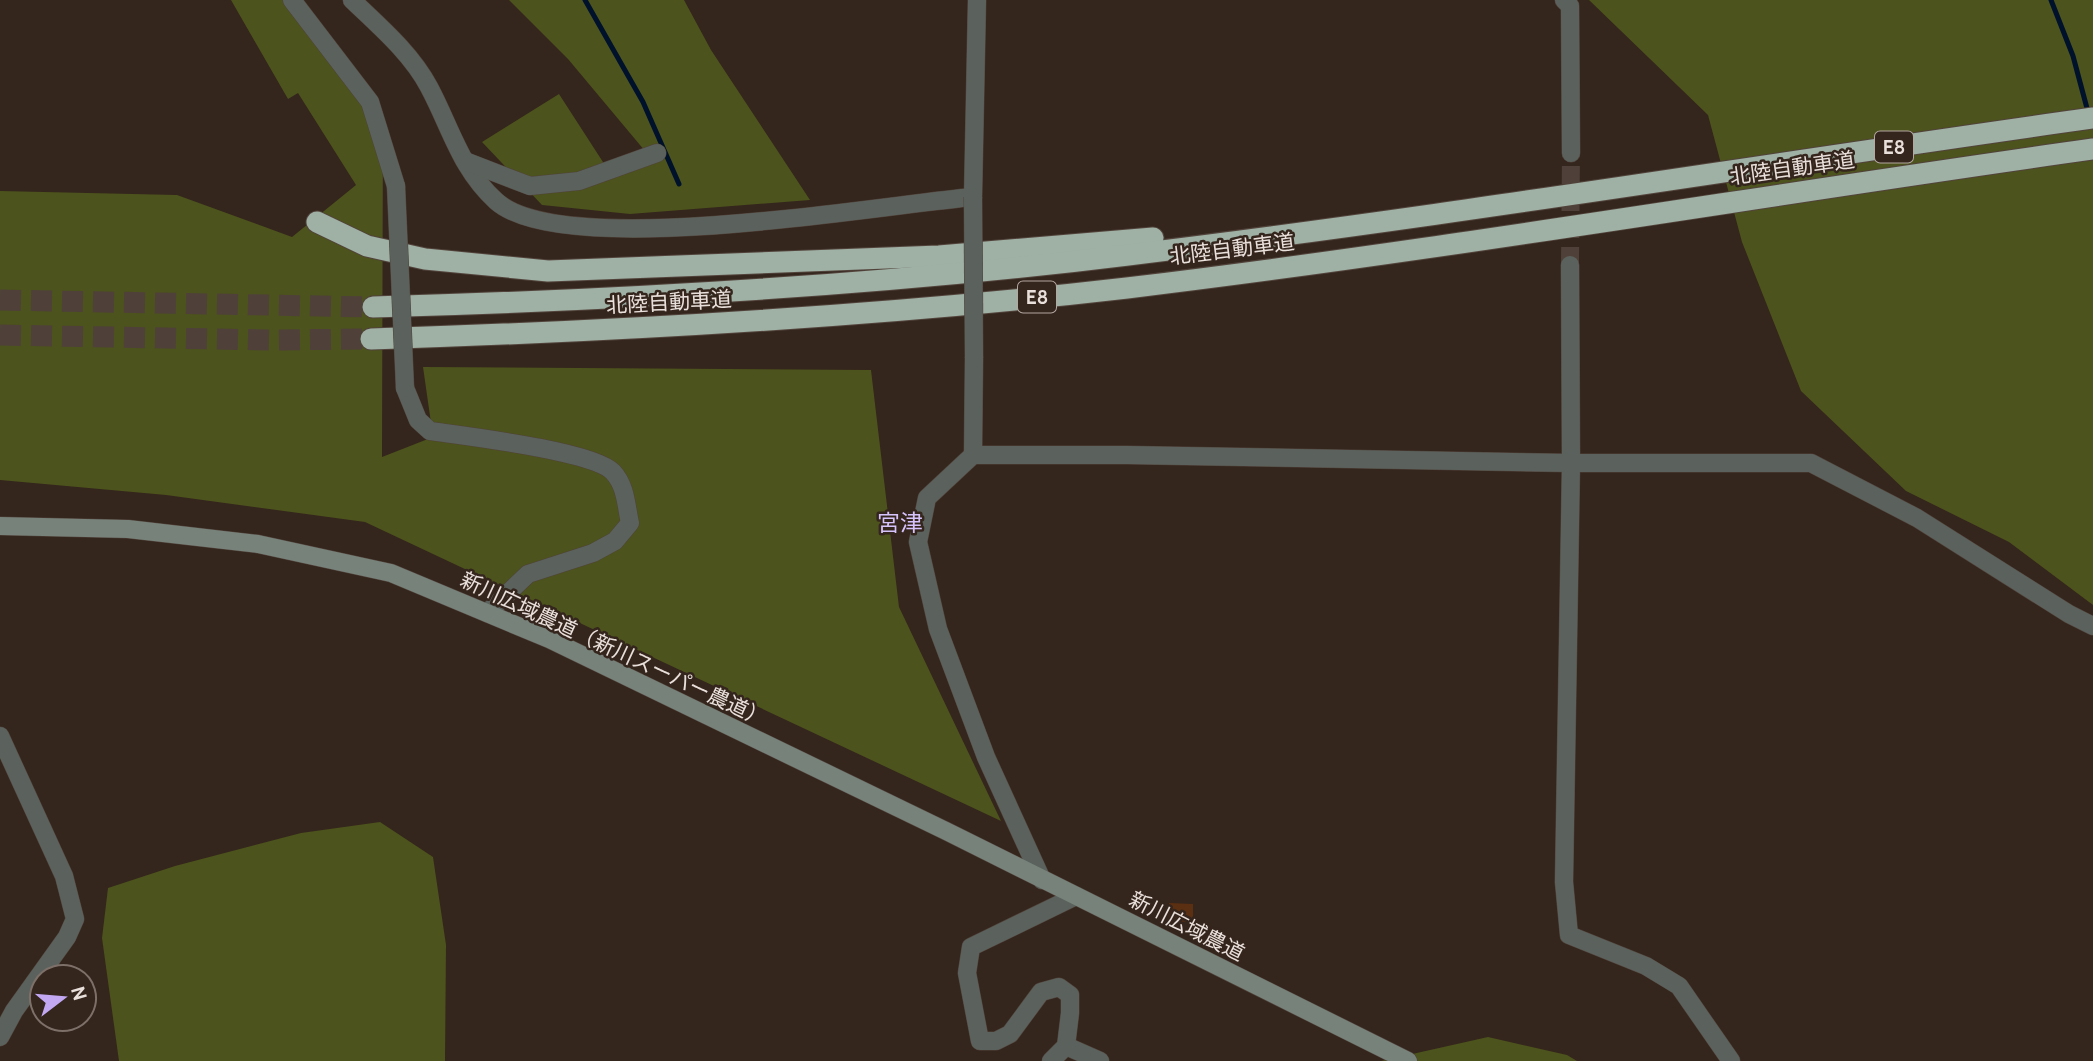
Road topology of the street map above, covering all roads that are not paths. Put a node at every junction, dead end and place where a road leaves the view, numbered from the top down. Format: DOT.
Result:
graph roads {
  1 [pos="292,0"];
  2 [pos="352,0"];
  3 [pos="976,0"];
  4 [pos="1564,0"];
  5 [pos="2093,118"];
  6 [pos="2093,149"];
  7 [pos="657,153"];
  8 [pos="1571,153"];
  9 [pos="462,160"];
  10 [pos="973,197"];
  11 [pos="1475,208"];
  12 [pos="317,222"];
  13 [pos="1570,265"];
  14 [pos="373,307"];
  15 [pos="371,339"];
  16 [pos="973,455"];
  17 [pos="1571,463"];
  18 [pos="0,526"];
  19 [pos="487,612"];
  20 [pos="2093,626"];
  21 [pos="0,736"];
  22 [pos="946,831"];
  23 [pos="1042,880"];
  24 [pos="1076,896"];
  25 [pos="0,1037"];
  26 [pos="1066,1045"];
  27 [pos="1051,1061"];
  28 [pos="1100,1061"];
  29 [pos="1408,1061"];
  30 [pos="1731,1061"];
  1 -- 19 [label="street, bridge"];
  2 -- 9 [label="street"];
  3 -- 10 [label="street"];
  4 -- 8 [label="street"];
  5 -- 11 [label="highway, 北陸自動車道 / E8"];
  6 -- 15 [label="highway, 北陸自動車道 / E8"];
  7 -- 9 [label="street"];
  9 -- 10 [label="street"];
  10 -- 16 [label="street, bridge"];
  11 -- 12 [label="highway"];
  11 -- 14 [label="highway, 北陸自動車道 / E8"];
  13 -- 17 [label="street"];
  16 -- 17 [label="street"];
  16 -- 23 [label="street"];
  17 -- 20 [label="street"];
  17 -- 30 [label="street"];
  18 -- 19 [label="street, 新川広域農道（新川スーパー農道）"];
  19 -- 22 [label="street, 新川広域農道（新川スーパー農道）"];
  21 -- 25 [label="street"];
  22 -- 23 [label="street, 新川広域農道"];
  23 -- 24 [label="street, 新川広域農道"];
  24 -- 26 [label="street"];
  24 -- 29 [label="street, 新川広域農道"];
  26 -- 27 [label="street"];
  26 -- 28 [label="street"];
}
